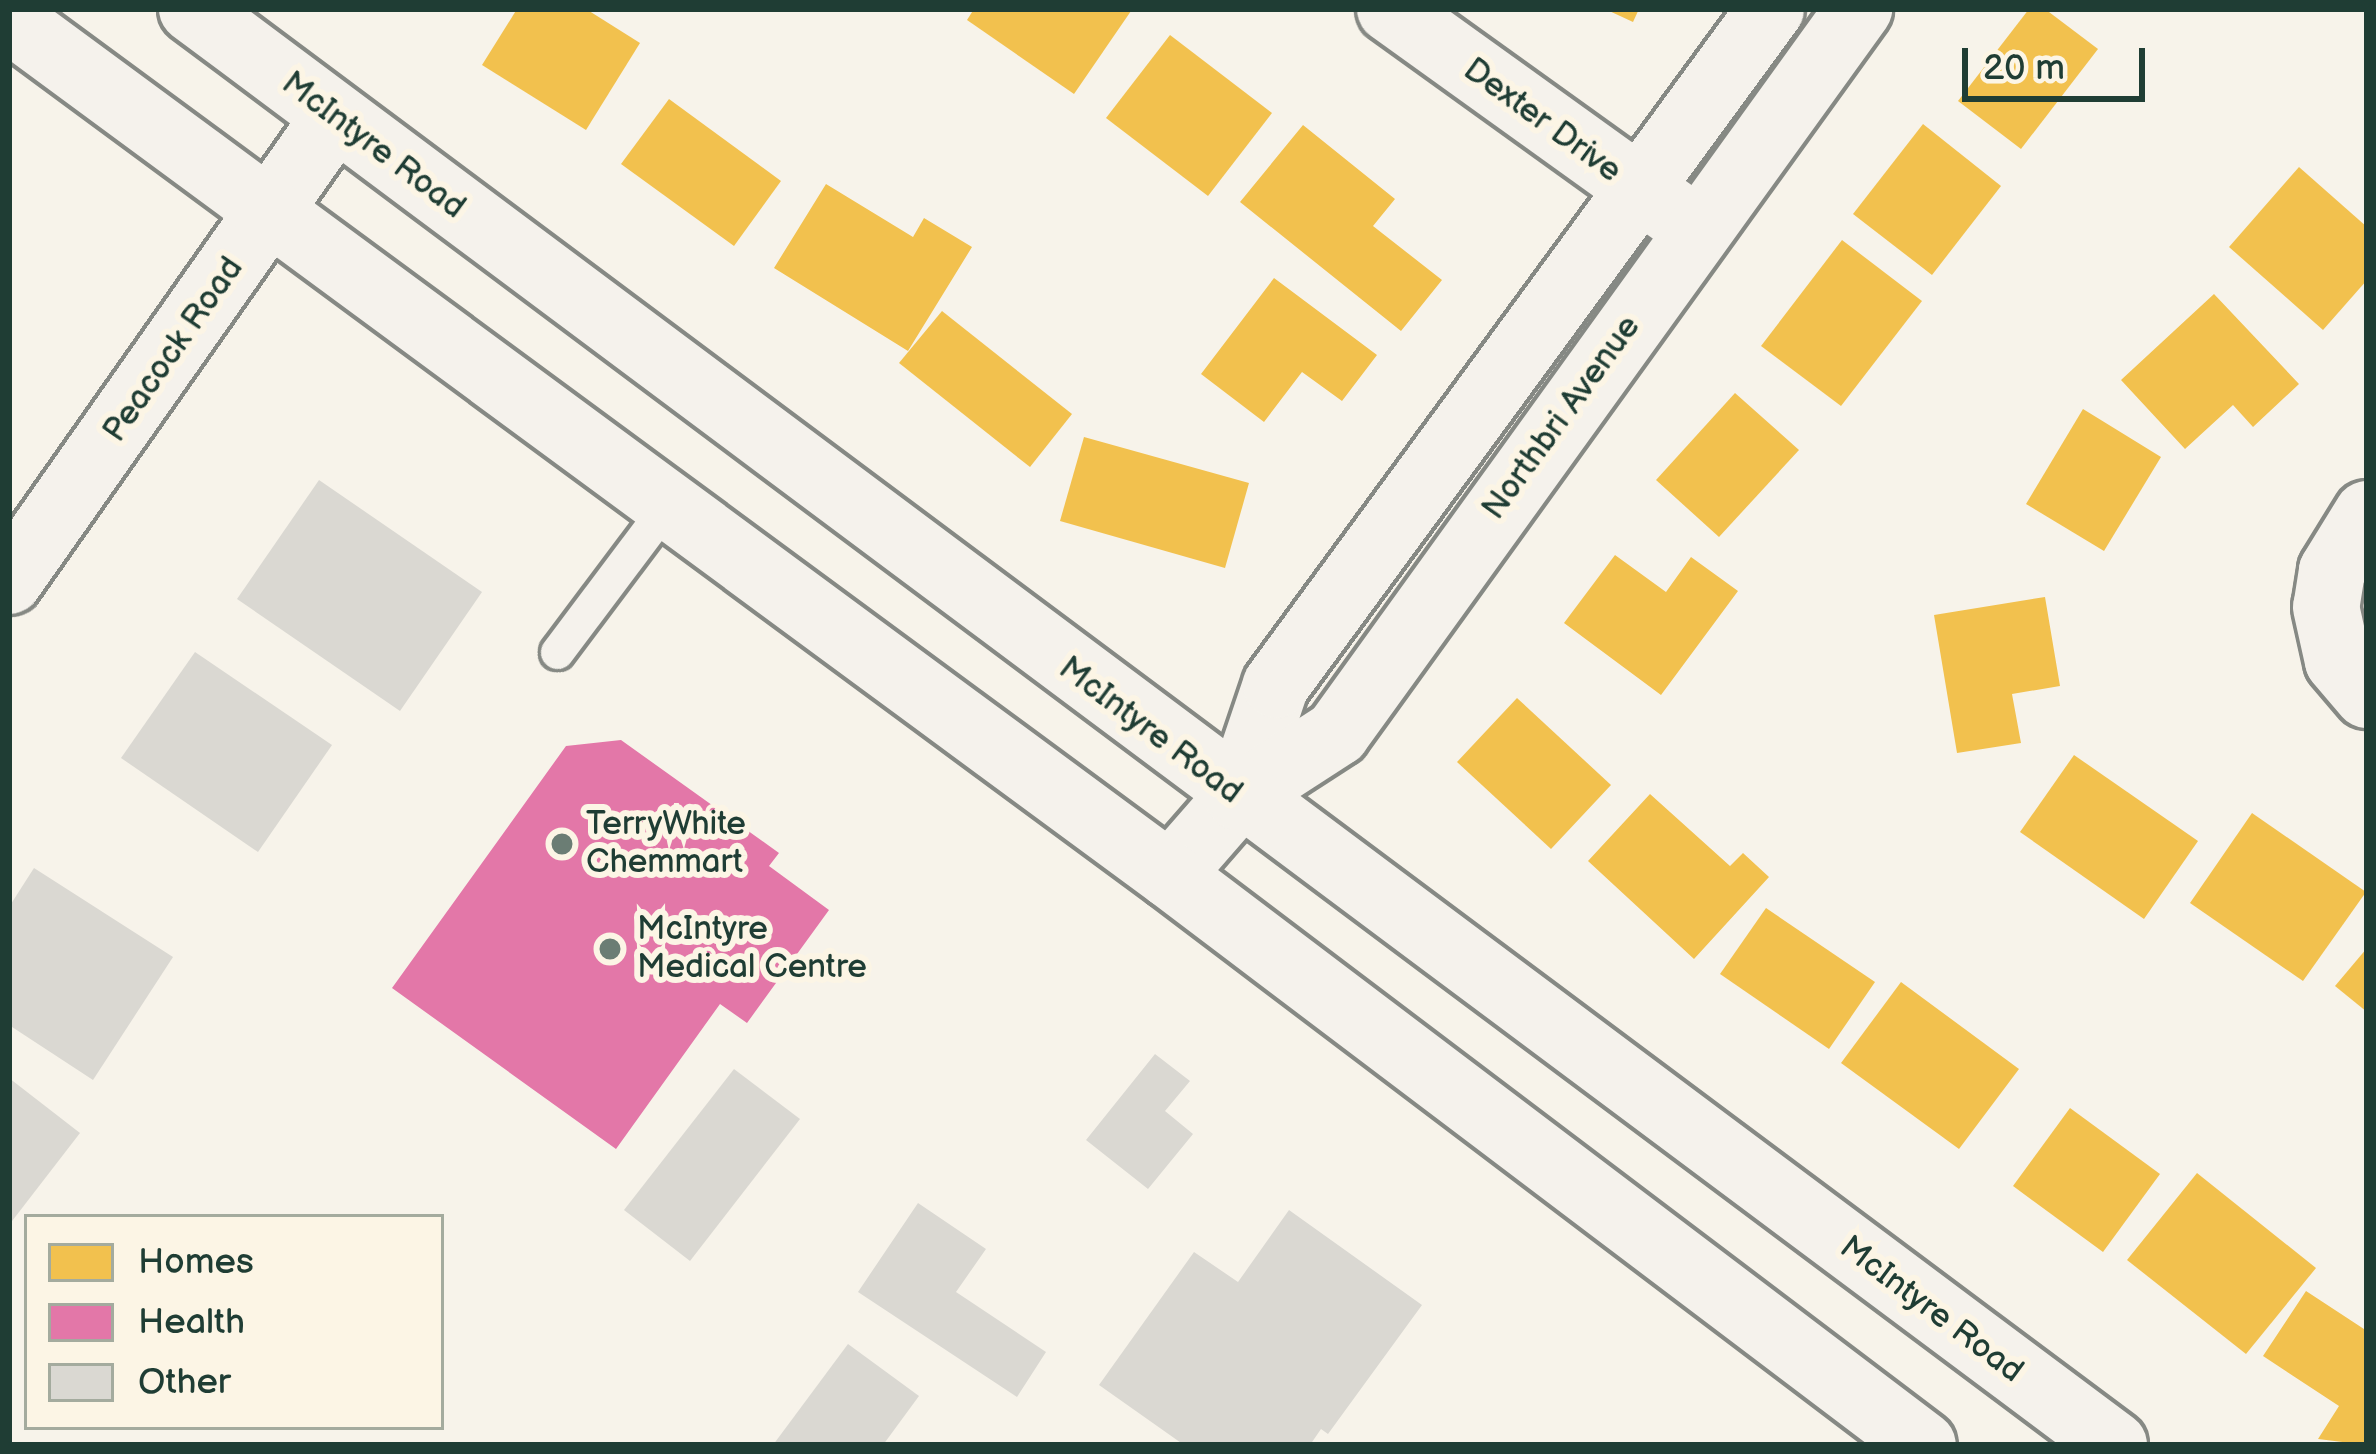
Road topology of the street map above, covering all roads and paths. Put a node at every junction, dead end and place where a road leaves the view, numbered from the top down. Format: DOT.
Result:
graph roads {
  1 [pos="192,9"];
  2 [pos="1390,9"];
  3 [pos="1771,9"];
  4 [pos="1859,9"];
  5 [pos="9,20"];
  6 [pos="335,117"];
  7 [pos="1635,189"];
  8 [pos="269,211"];
  9 [pos="1697,230"];
  10 [pos="668,504"];
  11 [pos="2367,514"];
  12 [pos="9,581"];
  13 [pos="557,652"];
  14 [pos="2367,695"];
  15 [pos="1238,797"];
  16 [pos="1170,875"];
  17 [pos="1923,1445"];
  18 [pos="2114,1445"];
  1 -- 6 [label="main road, McIntyre Road"];
  2 -- 7 [label="main road, Dexter Drive"];
  3 -- 7 [label="main road, Northbri Avenue"];
  4 -- 9 [label="main road, Northbri Avenue"];
  5 -- 8 [label="main road"];
  6 -- 8 [label="main road, Peacock Road"];
  6 -- 15 [label="main road, McIntyre Road"];
  7 -- 9 [label="main road, Dexter Drive"];
  7 -- 15 [label="main road, Northbri Avenue"];
  8 -- 10 [label="main road"];
  8 -- 12 [label="main road, Peacock Road"];
  9 -- 15 [label="main road, Northbri Avenue"];
  10 -- 13 [label="lane"];
  10 -- 16 [label="main road"];
  11 -- 14 [label="main road"];
  15 -- 16 [label="main road, Northbri Avenue"];
  15 -- 18 [label="main road, McIntyre Road"];
  16 -- 17 [label="main road"];
}
